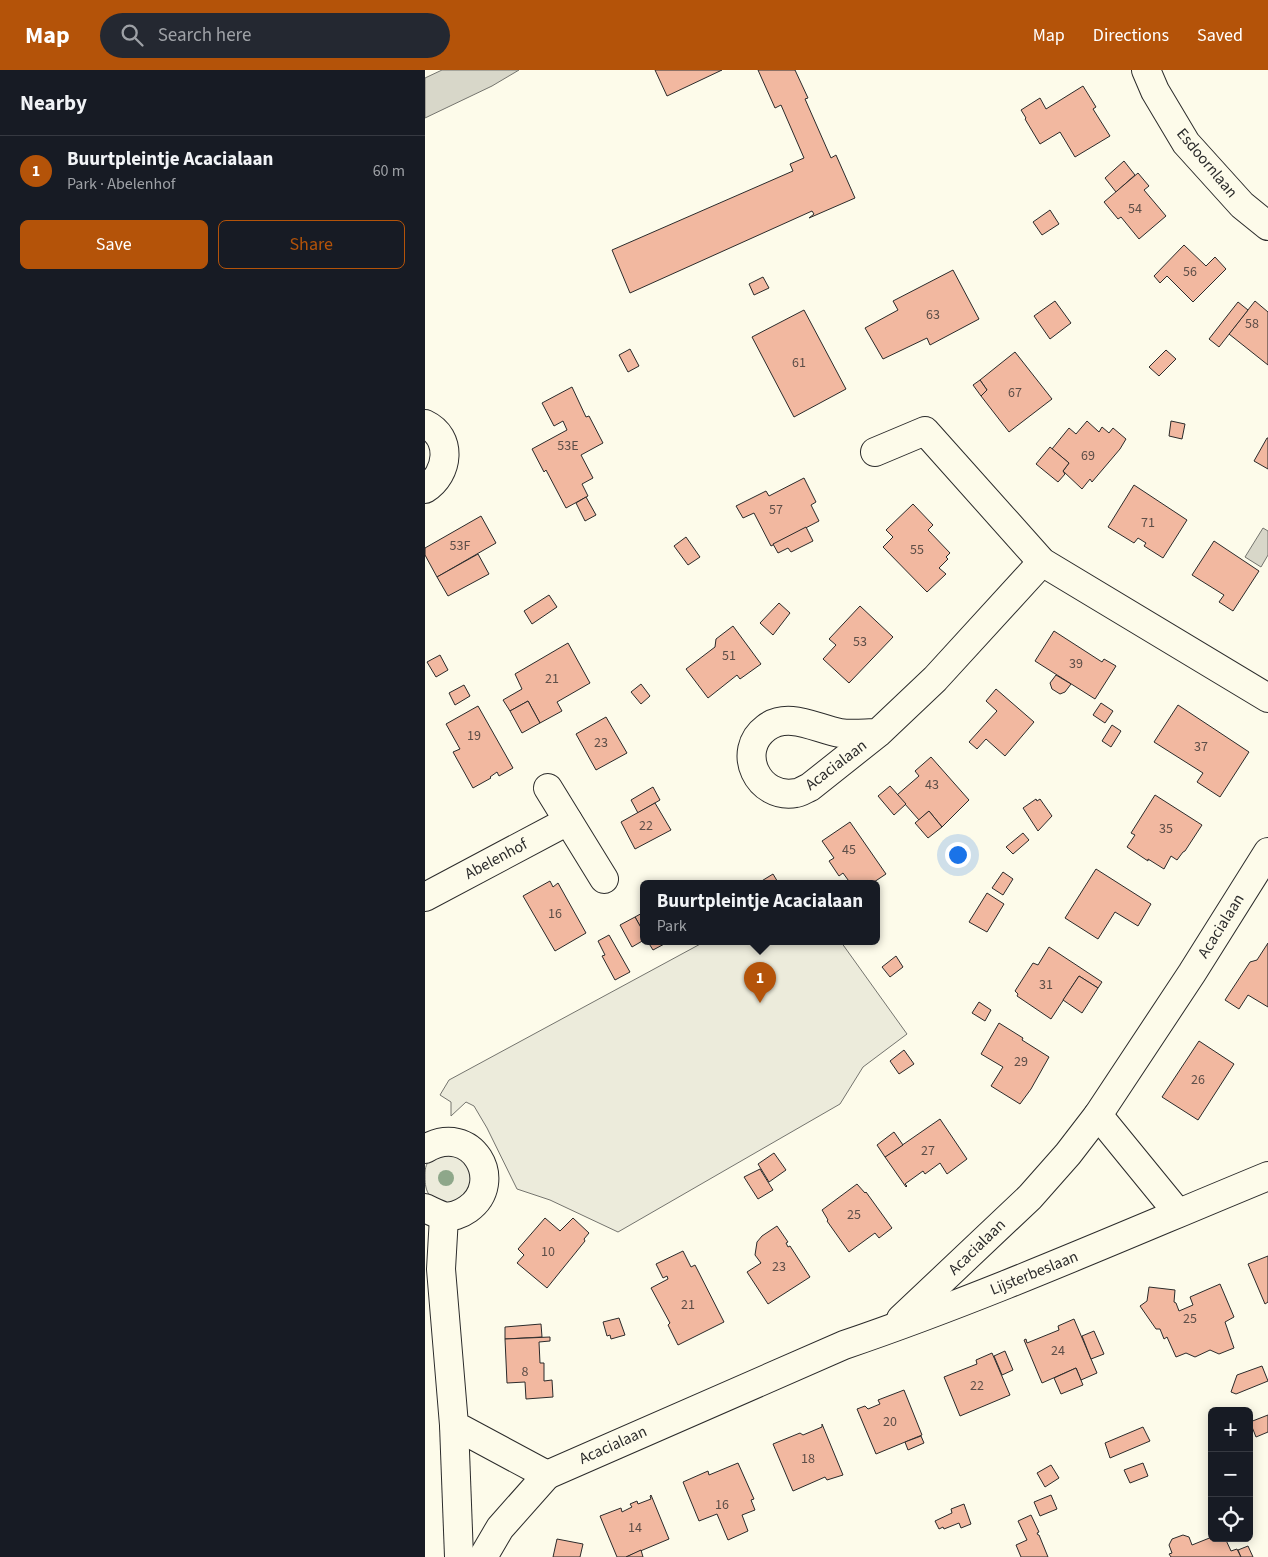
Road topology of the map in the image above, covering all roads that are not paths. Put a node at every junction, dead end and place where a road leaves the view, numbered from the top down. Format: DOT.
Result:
graph roads {
  1 [pos="1154,77"];
  2 [pos="1268,226"];
  3 [pos="425,424"];
  4 [pos="875,452"];
  5 [pos="425,489"];
  6 [pos="1042,562"];
  7 [pos="1268,698"];
  8 [pos="878,733"];
  9 [pos="548,788"];
  10 [pos="568,821"];
  11 [pos="1268,852"];
  12 [pos="604,879"];
  13 [pos="425,897"];
  14 [pos="1098,1115"];
  15 [pos="425,1149"];
  16 [pos="1268,1176"];
  17 [pos="435,1212"];
  18 [pos="1178,1213"];
  19 [pos="889,1330"];
  20 [pos="454,1425"];
  21 [pos="547,1475"];
  22 [pos="459,1557"];
  23 [pos="483,1557"];
  1 -- 2 [label="street, Esdoornlaan"];
  3 -- 5 [label="street"];
  4 -- 6 [label="street"];
  6 -- 7 [label="street"];
  6 -- 8 [label="street, Acacialaan"];
  9 -- 10 [label="street"];
  10 -- 12 [label="street"];
  10 -- 13 [label="street, Abelenhof"];
  11 -- 14 [label="street, Acacialaan"];
  14 -- 18 [label="street"];
  14 -- 19 [label="street, Acacialaan"];
  15 -- 17 [label="street"];
  16 -- 18 [label="street, Lijsterbeslaan"];
  17 -- 20 [label="street"];
  18 -- 19 [label="street, Lijsterbeslaan"];
  19 -- 21 [label="street, Acacialaan"];
  20 -- 21 [label="street"];
  20 -- 22 [label="street"];
  21 -- 23 [label="street, Acacialaan"];
}
